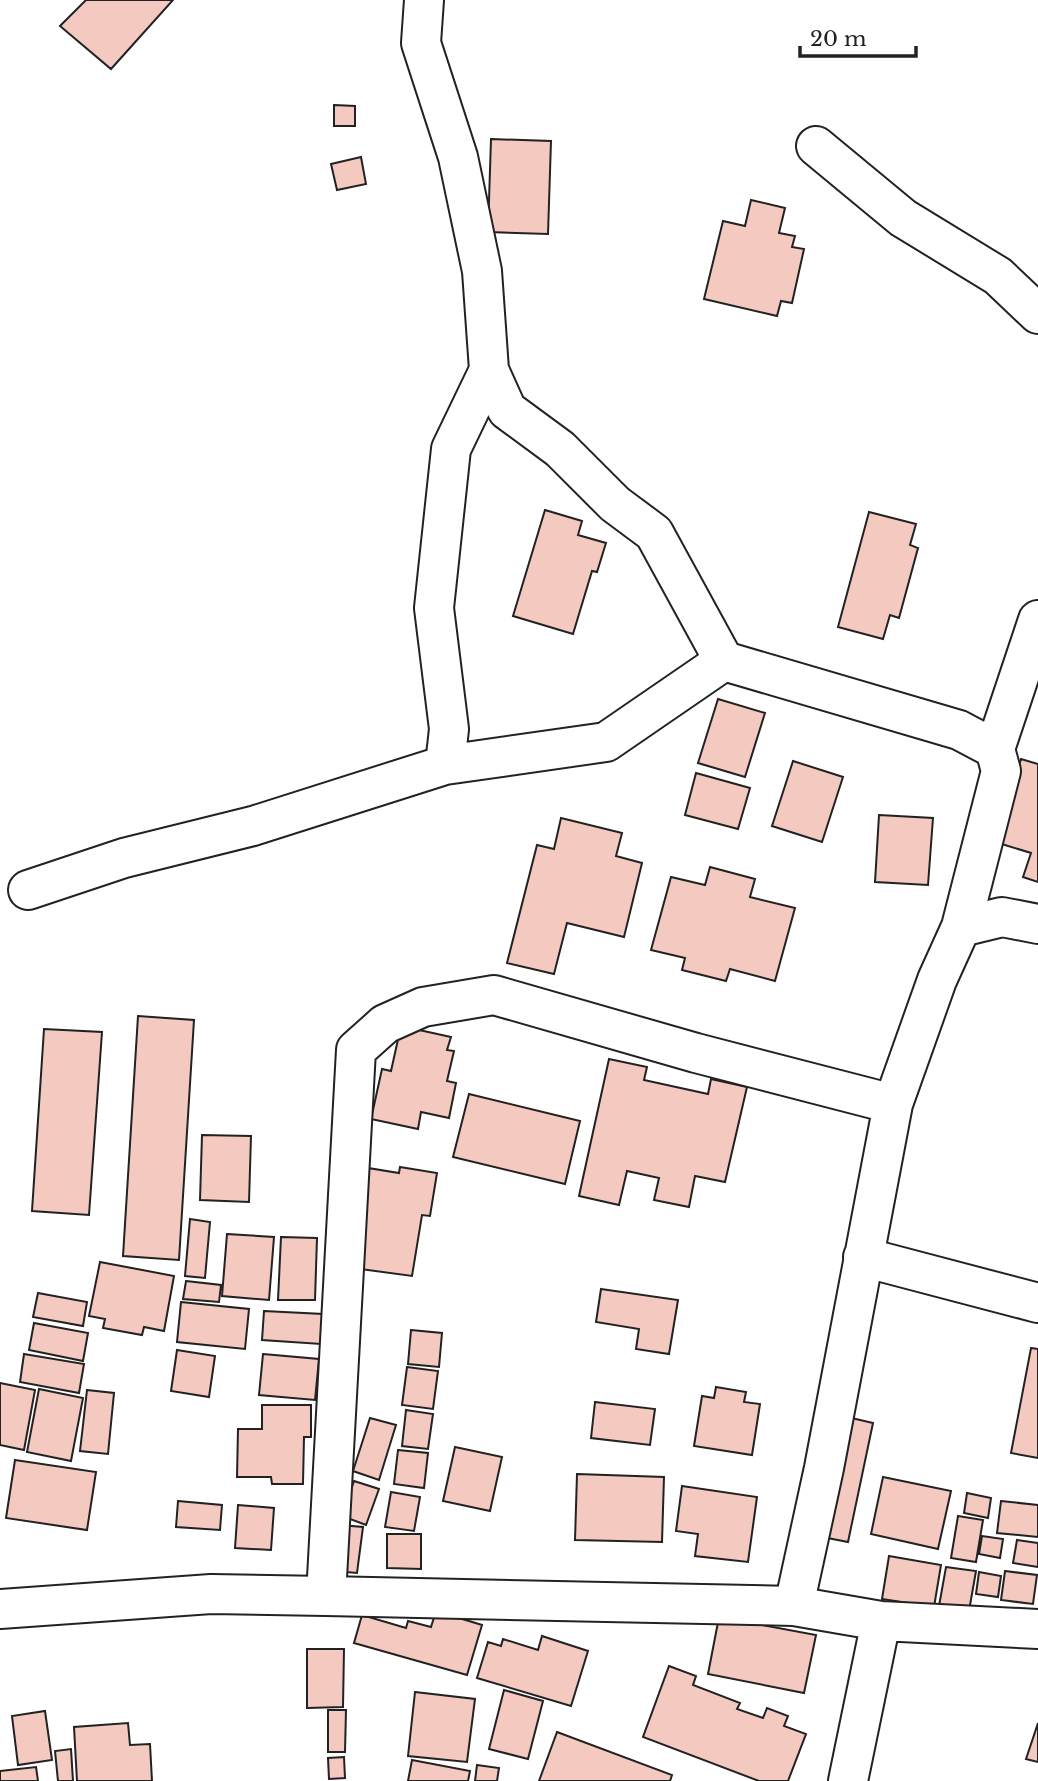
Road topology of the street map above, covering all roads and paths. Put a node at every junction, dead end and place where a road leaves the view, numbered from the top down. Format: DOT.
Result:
graph roads {
  1 [pos="424,0"];
  2 [pos="816,146"];
  3 [pos="1038,314"];
  4 [pos="489,370"];
  5 [pos="1038,620"];
  6 [pos="724,661"];
  7 [pos="995,750"];
  8 [pos="444,765"];
  9 [pos="29,890"];
  10 [pos="1038,924"];
  11 [pos="961,927"];
  12 [pos="893,1104"];
  13 [pos="863,1257"];
  14 [pos="1038,1303"];
  15 [pos="326,1596"];
  16 [pos="794,1606"];
  17 [pos="0,1609"];
  18 [pos="881,1621"];
  19 [pos="1038,1629"];
  20 [pos="848,1781"];
  1 -- 4 [label="street"];
  2 -- 3 [label="street"];
  4 -- 6 [label="street"];
  4 -- 8 [label="street"];
  5 -- 7 [label="street"];
  6 -- 7 [label="street"];
  6 -- 8 [label="street"];
  7 -- 11 [label="street"];
  8 -- 9 [label="street"];
  10 -- 11 [label="street"];
  11 -- 12 [label="street"];
  12 -- 13 [label="street"];
  12 -- 15 [label="street"];
  13 -- 14 [label="street"];
  13 -- 16 [label="street"];
  15 -- 16 [label="street"];
  15 -- 17 [label="street"];
  16 -- 18 [label="street"];
  18 -- 19 [label="street"];
  18 -- 20 [label="street"];
}
